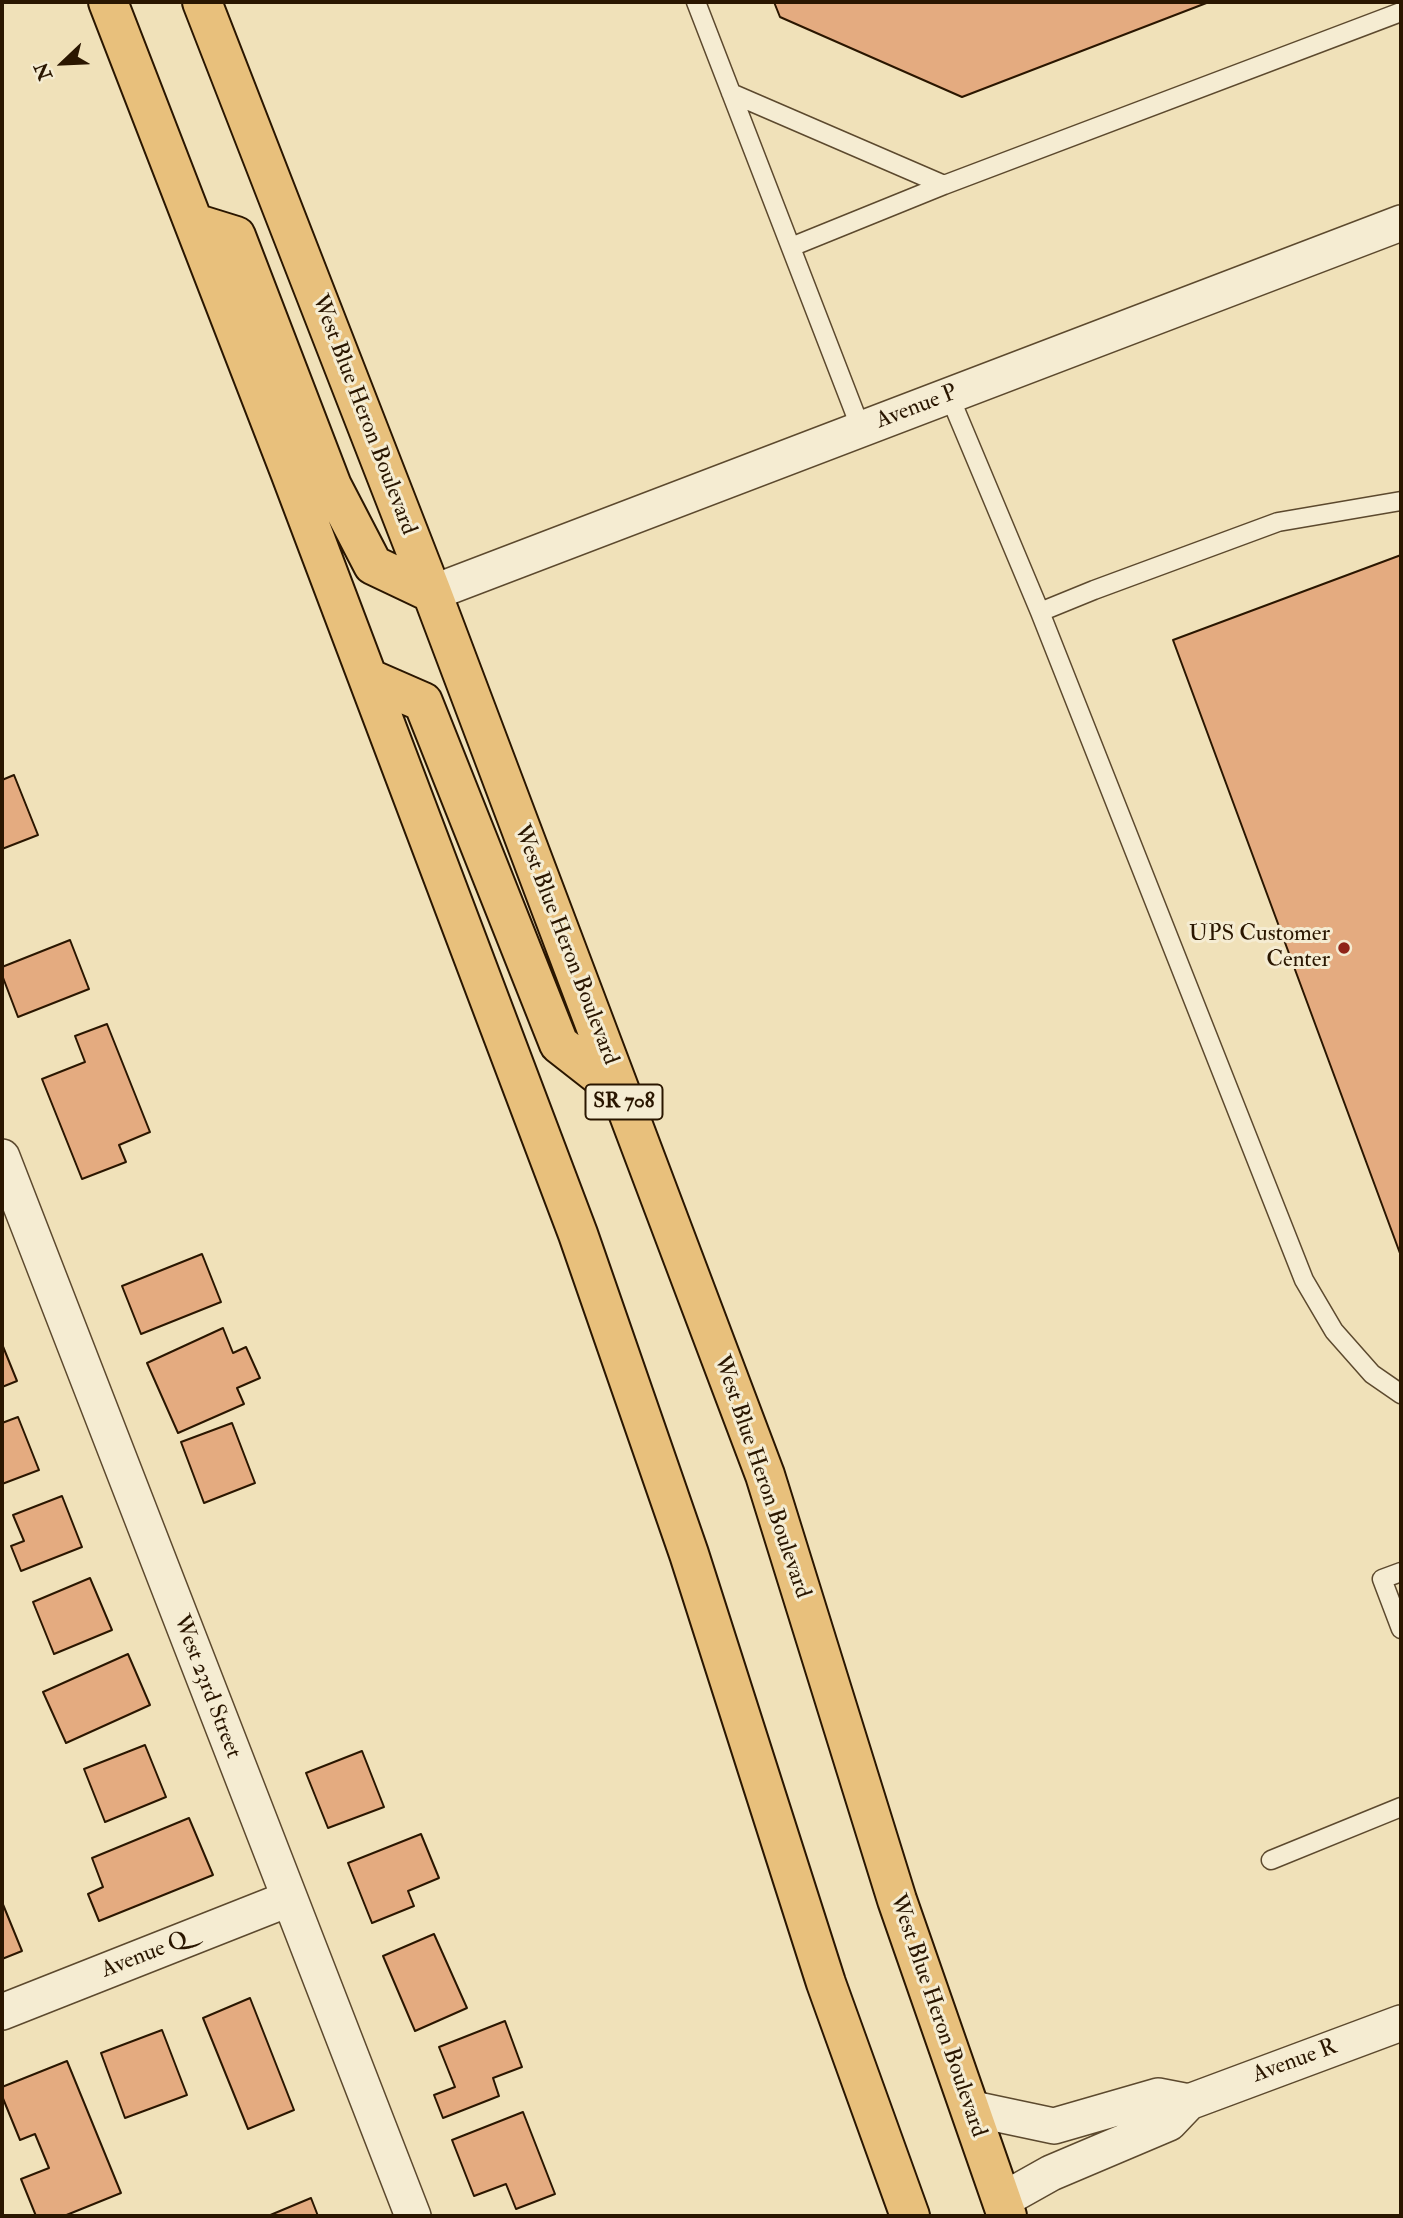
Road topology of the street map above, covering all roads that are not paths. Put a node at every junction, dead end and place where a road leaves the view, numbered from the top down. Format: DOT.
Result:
graph roads {
  1 [pos="108,2"];
  2 [pos="202,2"];
  3 [pos="696,2"];
  4 [pos="1401,12"];
  5 [pos="731,93"];
  6 [pos="944,185"];
  7 [pos="194,223"];
  8 [pos="1401,223"];
  9 [pos="791,247"];
  10 [pos="949,396"];
  11 [pos="861,429"];
  12 [pos="1401,501"];
  13 [pos="432,593"];
  14 [pos="1040,612"];
  15 [pos="368,678"];
  16 [pos="620,1093"];
  17 [pos="2,1157"];
  18 [pos="1401,1394"];
  19 [pos="1401,1572"];
  20 [pos="1401,1629"];
  21 [pos="1401,1807"];
  22 [pos="1271,1860"];
  23 [pos="288,1899"];
  24 [pos="2,2012"];
  25 [pos="1401,2022"];
  26 [pos="1189,2102"];
  27 [pos="969,2108"];
  28 [pos="1004,2209"];
  29 [pos="413,2216"];
  30 [pos="910,2216"];
  1 -- 7 [label="main road"];
  2 -- 13 [label="main road, West Blue Heron Boulevard / SR 708"];
  3 -- 5 [label="lane"];
  4 -- 6 [label="lane"];
  5 -- 6 [label="lane"];
  5 -- 9 [label="lane"];
  6 -- 9 [label="lane"];
  7 -- 13 [label="main road"];
  7 -- 15 [label="main road"];
  8 -- 10 [label="street, Avenue P"];
  9 -- 11 [label="lane"];
  10 -- 11 [label="street, Avenue P"];
  10 -- 14 [label="lane"];
  11 -- 13 [label="street, Avenue P"];
  12 -- 14 [label="lane"];
  13 -- 16 [label="main road, West Blue Heron Boulevard / SR 708"];
  14 -- 18 [label="lane"];
  15 -- 16 [label="main road"];
  15 -- 30 [label="main road"];
  16 -- 27 [label="main road, West Blue Heron Boulevard / SR 708"];
  17 -- 23 [label="street, West 23rd Street"];
  19 -- 20 [label="lane"];
  21 -- 22 [label="lane"];
  23 -- 24 [label="street, Avenue Q"];
  23 -- 29 [label="street, West 23rd Street"];
  25 -- 26 [label="street, Avenue R"];
  26 -- 27 [label="street, Avenue R"];
  26 -- 28 [label="street, Avenue R"];
  27 -- 28 [label="main road, West Blue Heron Boulevard / SR 708"];
}
